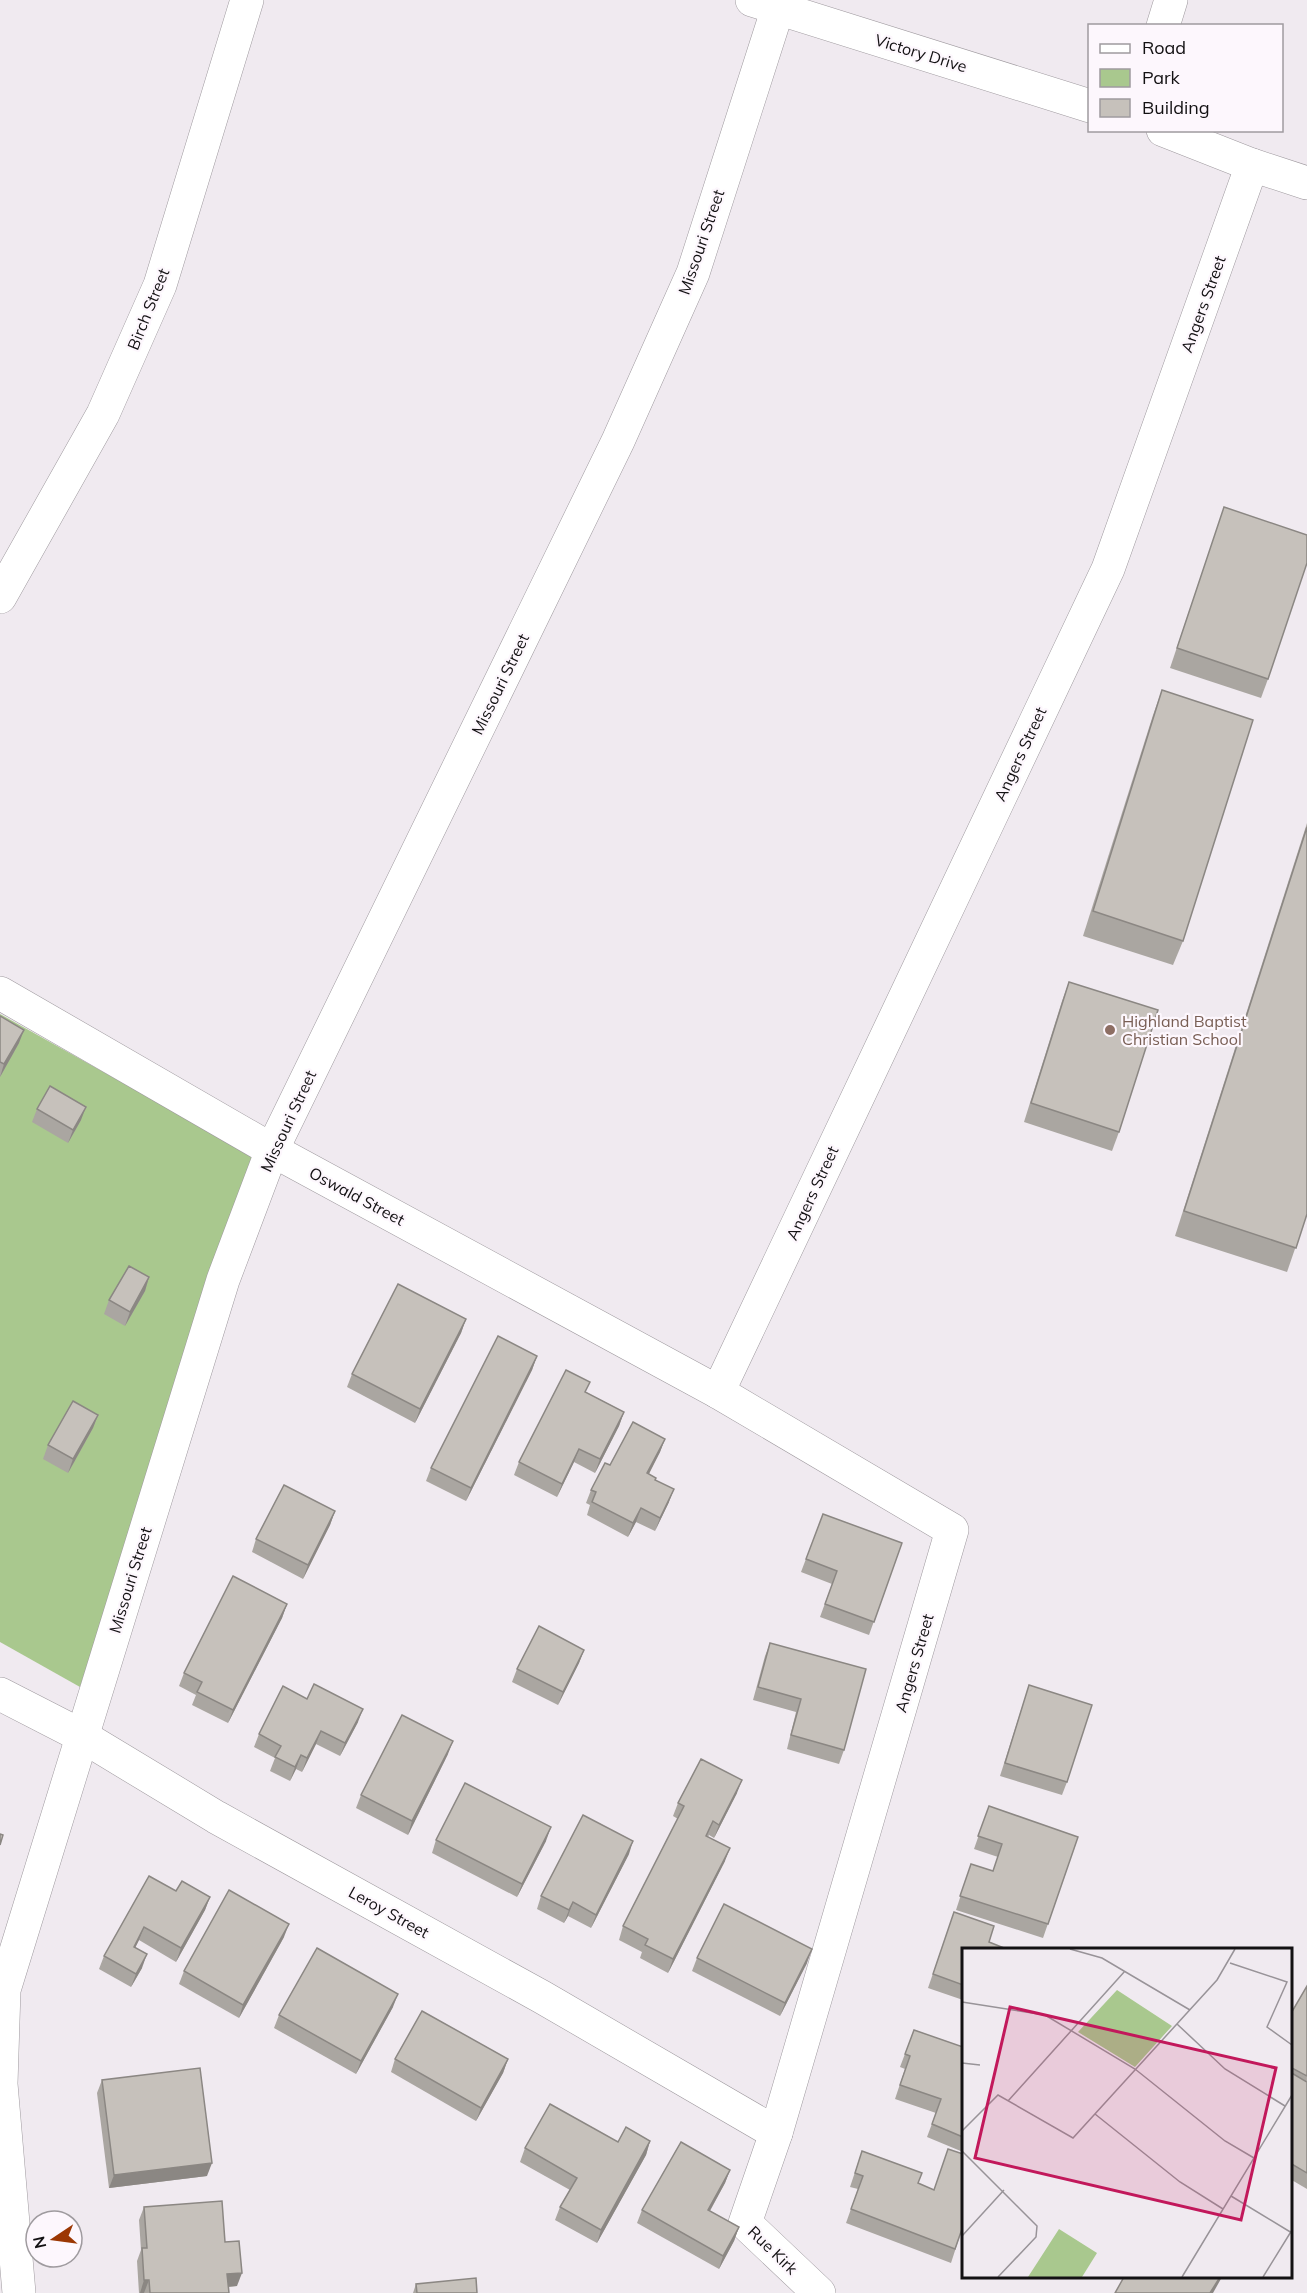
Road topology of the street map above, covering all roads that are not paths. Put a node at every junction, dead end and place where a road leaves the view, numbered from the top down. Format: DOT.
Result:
graph roads {
  1 [pos="247,0"];
  2 [pos="1171,0"];
  3 [pos="765,4"];
  4 [pos="1164,24"];
  5 [pos="1088,106"];
  6 [pos="1168,132"];
  7 [pos="1252,165"];
  8 [pos="1307,183"];
  9 [pos="0,597"];
  10 [pos="0,993"];
  11 [pos="272,1150"];
  12 [pos="718,1392"];
  13 [pos="0,1694"];
  14 [pos="81,1736"];
  15 [pos="776,2133"];
  16 [pos="19,2293"];
  17 [pos="819,2293"];
  1 -- 9 [label="street, Birch Street"];
  2 -- 4 [label="street"];
  3 -- 5 [label="street, Victory Drive"];
  3 -- 11 [label="street, Missouri Street"];
  6 -- 7 [label="street"];
  7 -- 8 [label="street"];
  7 -- 12 [label="street, Angers Street"];
  10 -- 11 [label="street, Oswald Street"];
  11 -- 12 [label="street, Oswald Street"];
  11 -- 14 [label="street, Missouri Street"];
  12 -- 15 [label="street, Angers Street"];
  13 -- 14 [label="street, Leroy Street"];
  14 -- 15 [label="street, Leroy Street"];
  14 -- 16 [label="street, Missouri Street"];
  15 -- 17 [label="street, Rue Kirk"];
}
